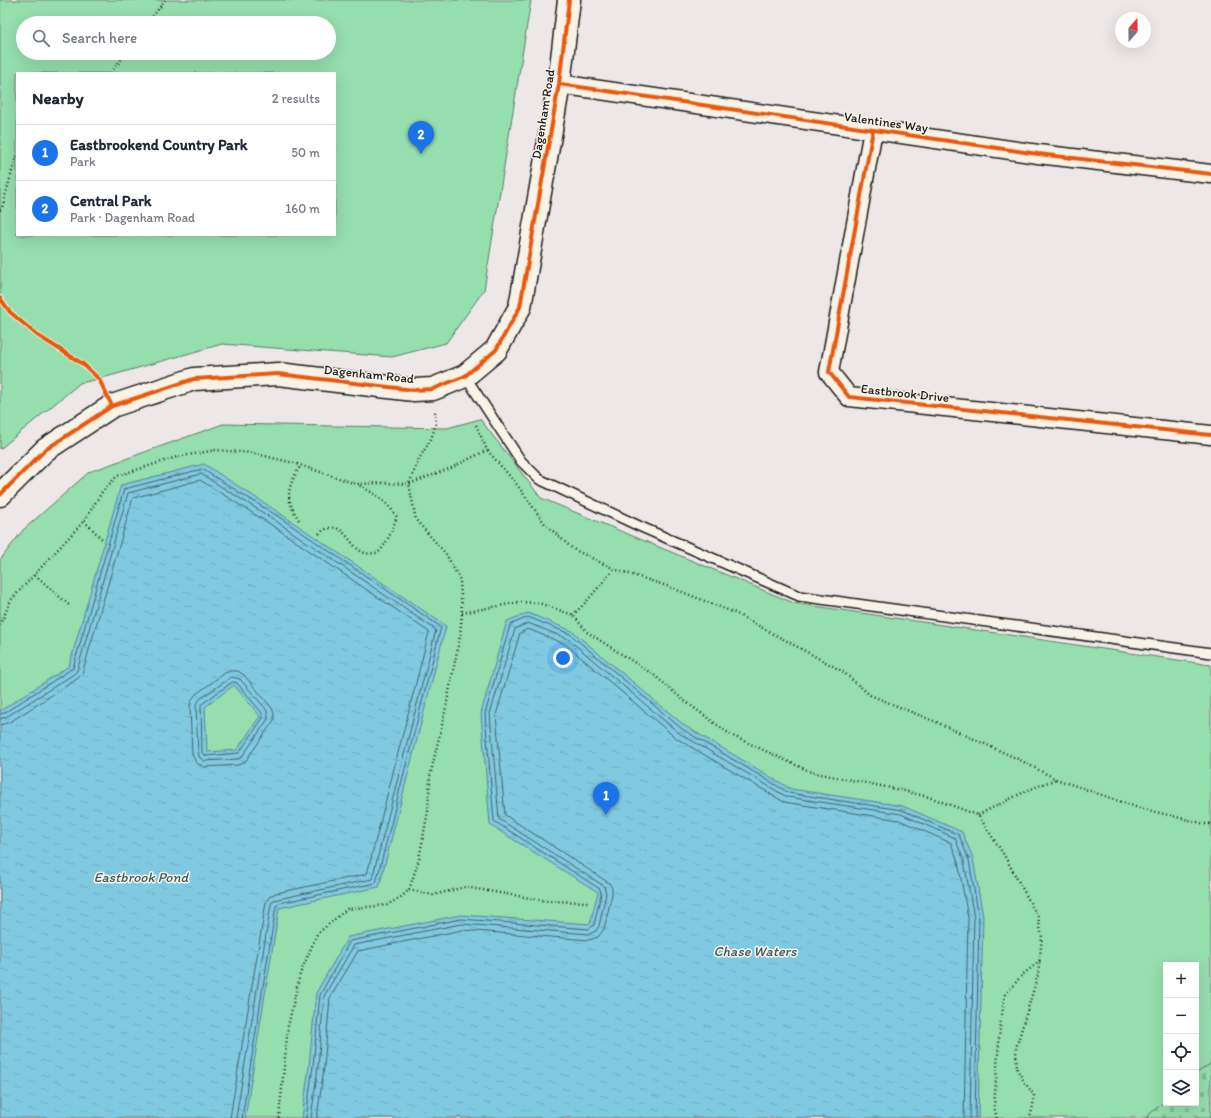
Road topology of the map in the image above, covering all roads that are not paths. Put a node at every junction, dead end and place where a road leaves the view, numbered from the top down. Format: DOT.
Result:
graph roads {
  1 [pos="568,0"];
  2 [pos="559,84"];
  3 [pos="873,130"];
  4 [pos="1211,174"];
  5 [pos="464,376"];
  6 [pos="1211,435"];
  7 [pos="0,495"];
  8 [pos="1211,653"];
  1 -- 2 [label="street, Dagenham Road"];
  2 -- 3 [label="street, Valentines Way"];
  2 -- 5 [label="street, Dagenham Road"];
  3 -- 4 [label="street, Valentines Way"];
  3 -- 6 [label="street, Eastbrook Drive"];
  5 -- 7 [label="street, Dagenham Road"];
  5 -- 8 [label="lane"];
}
